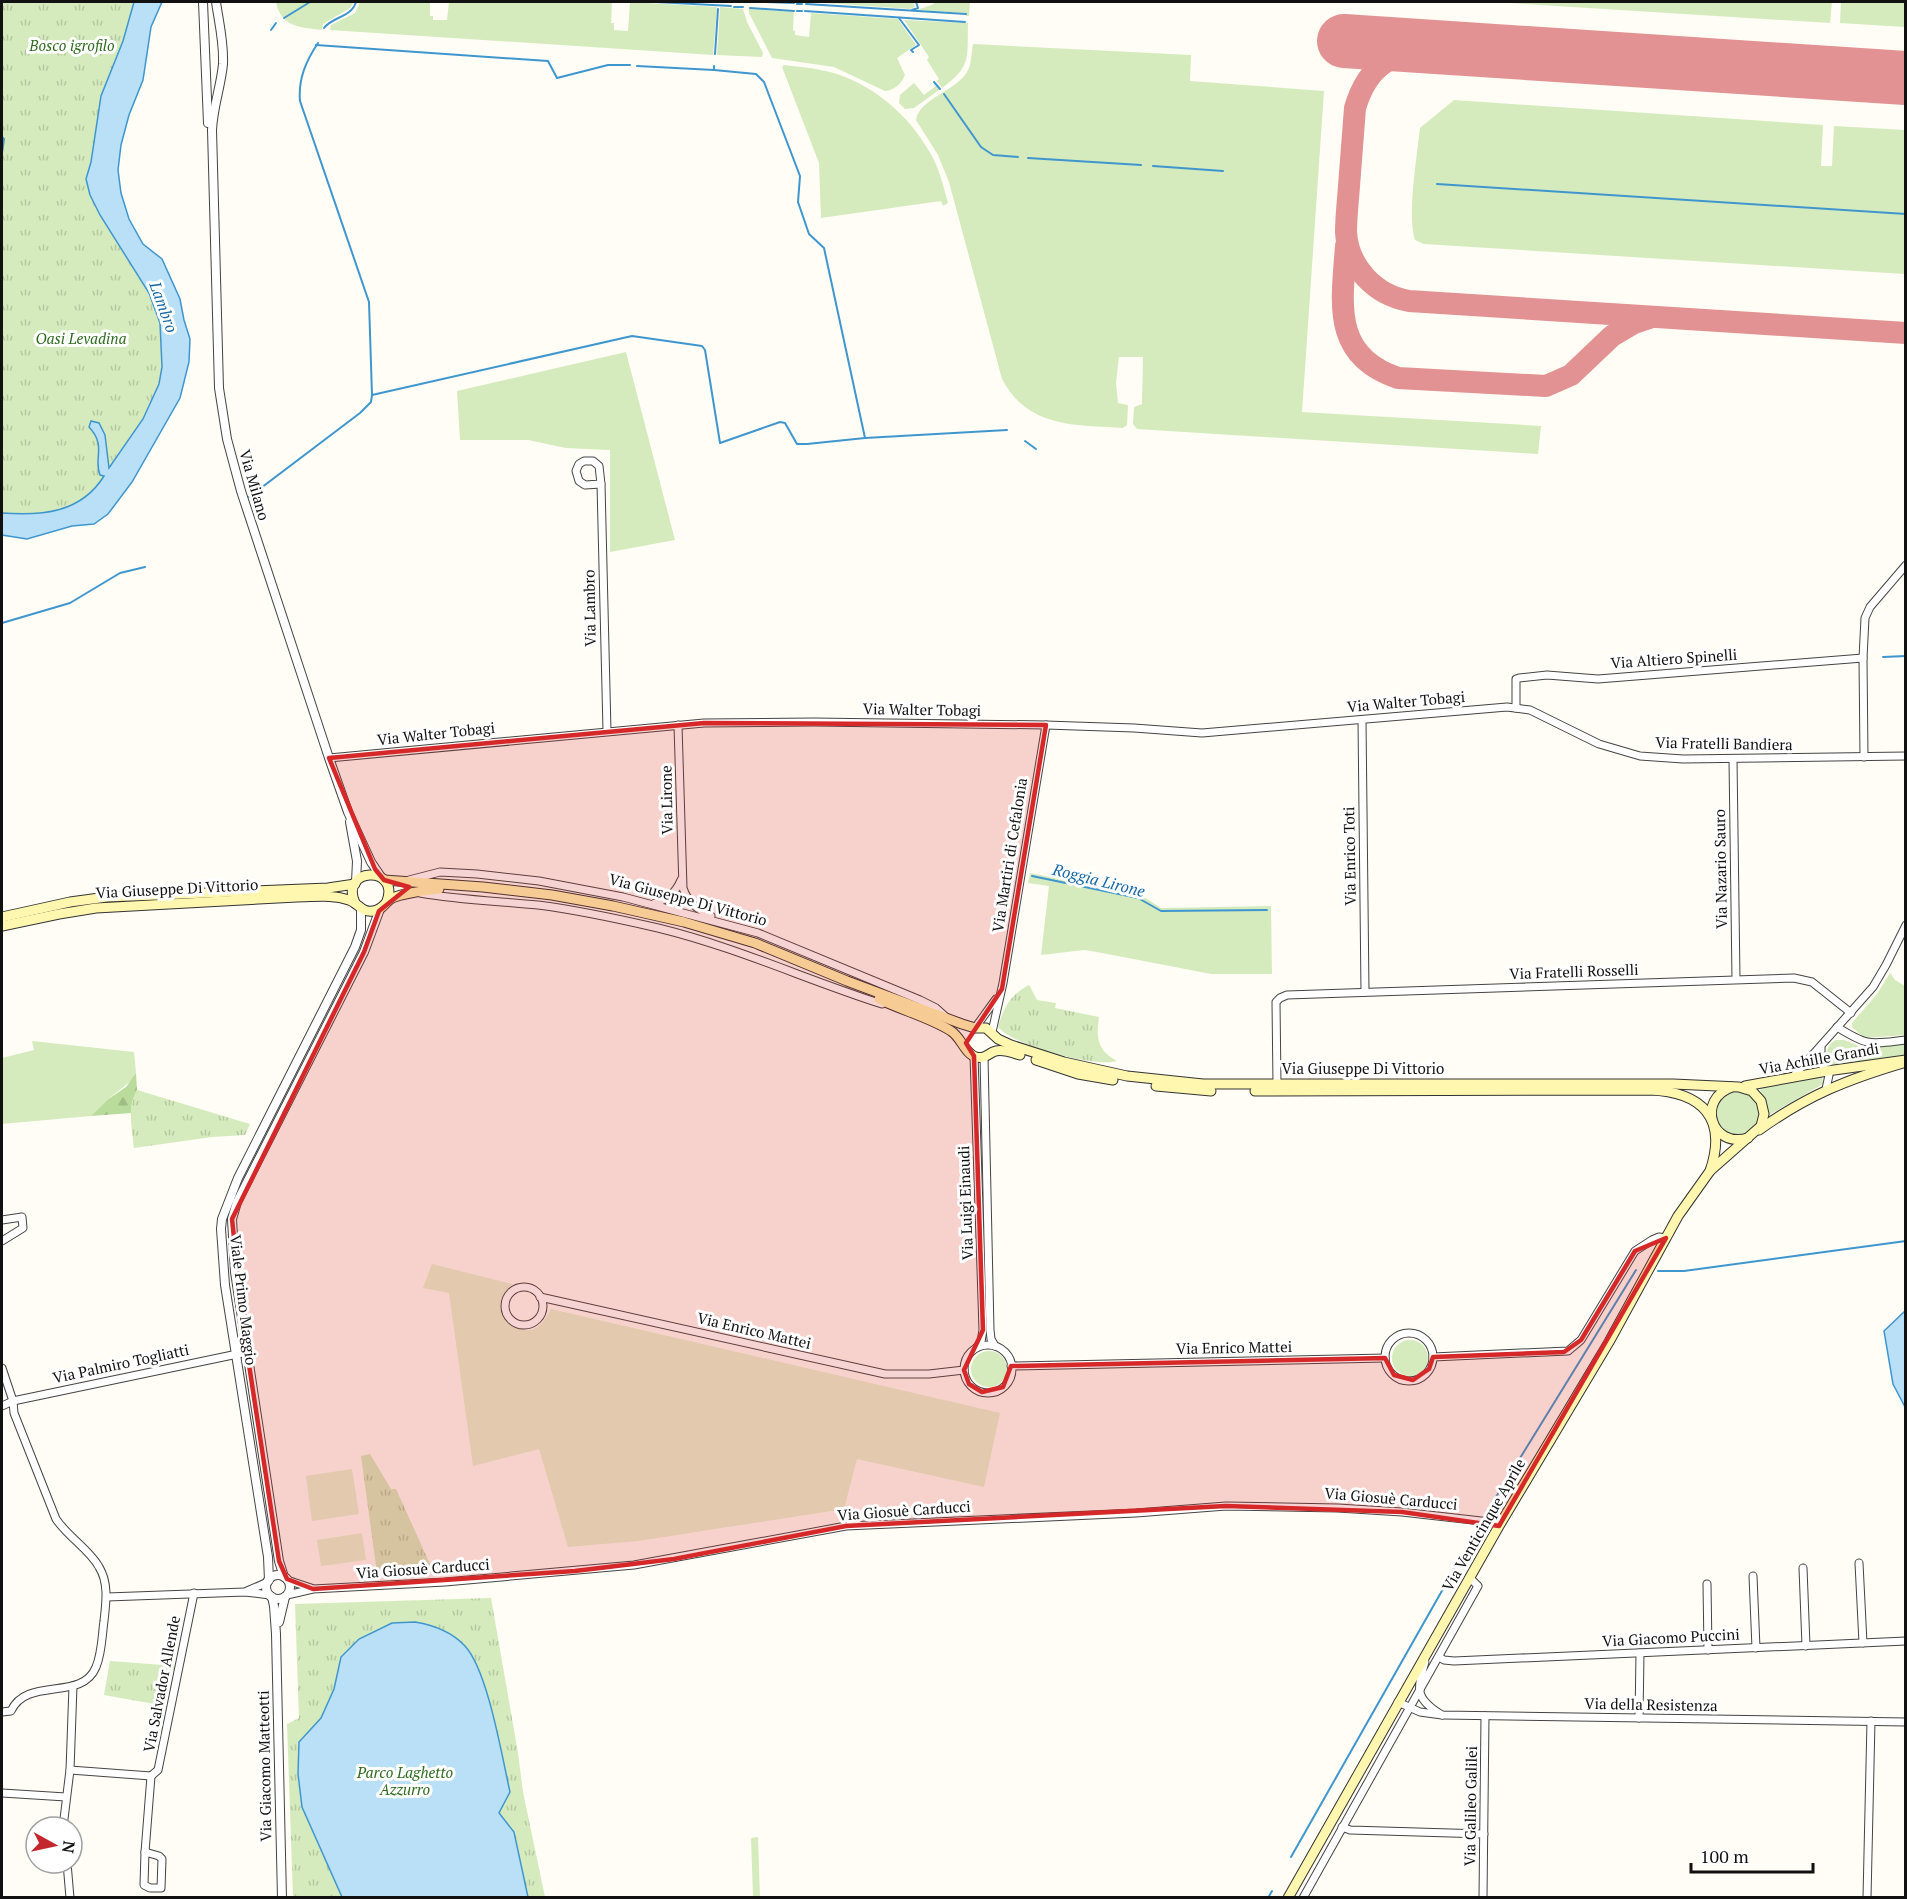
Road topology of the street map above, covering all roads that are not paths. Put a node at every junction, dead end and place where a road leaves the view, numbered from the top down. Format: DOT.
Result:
graph roads {
  1 [pos="203,2"];
  2 [pos="216,2"];
  3 [pos="213,150"];
  4 [pos="601,484"];
  5 [pos="1905,565"];
  6 [pos="1863,658"];
  7 [pos="1516,708"];
  8 [pos="1362,720"];
  9 [pos="678,725"];
  10 [pos="1046,725"];
  11 [pos="607,731"];
  12 [pos="1905,756"];
  13 [pos="1864,757"];
  14 [pos="329,758"];
  15 [pos="1733,759"];
  16 [pos="348,812"];
  17 [pos="682,874"];
  18 [pos="383,879"];
  19 [pos="356,883"];
  20 [pos="404,883"];
  21 [pos="462,886"];
  22 [pos="415,892"];
  23 [pos="652,904"];
  24 [pos="384,905"];
  25 [pos="358,906"];
  26 [pos="2,917"];
  27 [pos="727,923"];
  28 [pos="1905,925"];
  29 [pos="2,926"];
  30 [pos="1736,979"];
  31 [pos="847,981"];
  32 [pos="1002,989"];
  33 [pos="1365,992"];
  34 [pos="898,1009"];
  35 [pos="1851,1013"];
  36 [pos="949,1019"];
  37 [pos="1838,1027"];
  38 [pos="975,1028"];
  39 [pos="994,1034"];
  40 [pos="1905,1040"];
  41 [pos="1821,1047"];
  42 [pos="967,1048"];
  43 [pos="993,1052"];
  44 [pos="979,1057"];
  45 [pos="1905,1061"];
  46 [pos="1827,1071"];
  47 [pos="1792,1078"];
  48 [pos="1277,1084"];
  49 [pos="1738,1087"];
  50 [pos="1826,1089"];
  51 [pos="1714,1125"];
  52 [pos="1754,1134"];
  53 [pos="1710,1171"];
  54 [pos="2,1220"];
  55 [pos="1666,1238"];
  56 [pos="2,1241"];
  57 [pos="540,1297"];
  58 [pos="995,1346"];
  59 [pos="977,1347"];
  60 [pos="247,1352"];
  61 [pos="236,1354"];
  62 [pos="1433,1357"];
  63 [pos="1385,1358"];
  64 [pos="1011,1366"];
  65 [pos="2,1368"];
  66 [pos="964,1370"];
  67 [pos="13,1401"];
  68 [pos="2,1406"];
  69 [pos="1499,1526"];
  70 [pos="1859,1563"];
  71 [pos="1803,1568"];
  72 [pos="1753,1576"];
  73 [pos="1470,1578"];
  74 [pos="286,1579"];
  75 [pos="268,1581"];
  76 [pos="1707,1584"];
  77 [pos="313,1589"];
  78 [pos="245,1592"];
  79 [pos="194,1593"];
  80 [pos="271,1596"];
  81 [pos="286,1596"];
  82 [pos="107,1597"];
  83 [pos="276,1634"];
  84 [pos="1905,1641"];
  85 [pos="1863,1643"];
  86 [pos="1806,1646"];
  87 [pos="1429,1648"];
  88 [pos="1756,1648"];
  89 [pos="1708,1650"];
  90 [pos="1640,1653"];
  91 [pos="1438,1657"];
  92 [pos="73,1686"];
  93 [pos="1420,1690"];
  94 [pos="1398,1702"];
  95 [pos="1410,1708"];
  96 [pos="2,1712"];
  97 [pos="1442,1715"];
  98 [pos="1485,1716"];
  99 [pos="1639,1718"];
  100 [pos="1871,1721"];
  101 [pos="1905,1722"];
  102 [pos="70,1770"];
  103 [pos="151,1776"];
  104 [pos="2,1793"];
  105 [pos="66,1797"];
  106 [pos="64,1815"];
  107 [pos="1342,1827"];
  108 [pos="1484,1834"];
  109 [pos="145,1852"];
  110 [pos="68,1875"];
  111 [pos="70,1898"];
  112 [pos="282,1898"];
  113 [pos="1288,1898"];
  114 [pos="1303,1898"];
  115 [pos="1483,1898"];
  116 [pos="1867,1898"];
  1 -- 3 [label="street, Via Milano"];
  2 -- 3 [label="street, Via Milano"];
  3 -- 14 [label="street, Via Milano"];
  4 -- 11 [label="street, Via Lambro"];
  5 -- 6 [label="street"];
  6 -- 7 [label="street, Via Altiero Spinelli"];
  6 -- 13 [label="street"];
  7 -- 8 [label="street, Via Walter Tobagi"];
  7 -- 15 [label="street, Via Fratelli Bandiera"];
  8 -- 10 [label="street, Via Walter Tobagi"];
  8 -- 33 [label="street, Via Enrico Toti"];
  9 -- 10 [label="street, Via Walter Tobagi"];
  9 -- 11 [label="street, Via Walter Tobagi"];
  9 -- 17 [label="street, Via Lirone"];
  10 -- 32 [label="street, Via Martiri di Cefalonia"];
  11 -- 14 [label="street, Via Walter Tobagi"];
  12 -- 13 [label="street, Via Fratelli Bandiera"];
  13 -- 15 [label="street, Via Fratelli Bandiera"];
  14 -- 16 [label="street, Via Milano"];
  15 -- 30 [label="street, Via Nazario Sauro"];
  16 -- 18 [label="street, Via Milano"];
  16 -- 19 [label="street, Via Milano"];
  17 -- 23 [label="street"];
  17 -- 27 [label="street, Via Lirone"];
  18 -- 19 [label="main road, Via Giuseppe Di Vittorio"];
  18 -- 20 [label="main road, Via Giuseppe Di Vittorio"];
  18 -- 24 [label="main road"];
  19 -- 25 [label="main road"];
  19 -- 26 [label="main road, Via Giuseppe Di Vittorio"];
  20 -- 21 [label="main road, Via Giuseppe Di Vittorio"];
  20 -- 23 [label="street, Via Giuseppe Di Vittorio"];
  21 -- 22 [label="main road, Via Giuseppe Di Vittorio"];
  21 -- 31 [label="main road, Via Giuseppe Di Vittorio"];
  22 -- 24 [label="main road, Via Giuseppe Di Vittorio"];
  22 -- 34 [label="street, Via Giuseppe Di Vittorio"];
  23 -- 27 [label="street, Via Giuseppe Di Vittorio"];
  24 -- 25 [label="main road, Via Giuseppe Di Vittorio"];
  24 -- 60 [label="street, Viale Primo Maggio"];
  25 -- 29 [label="main road, Via Giuseppe Di Vittorio"];
  25 -- 61 [label="street, Viale Primo Maggio"];
  27 -- 36 [label="street, Via Giuseppe Di Vittorio"];
  28 -- 35 [label="street"];
  30 -- 33 [label="street, Via Fratelli Rosselli"];
  30 -- 35 [label="street, Via Fratelli Rosselli"];
  31 -- 34 [label="main road, Via Giuseppe Di Vittorio"];
  31 -- 36 [label="main road, Via Giuseppe Di Vittorio"];
  32 -- 38 [label="street, Via Martiri di Cefalonia"];
  32 -- 39 [label="street, Via Martiri di Cefalonia"];
  33 -- 48 [label="street, Via Fratelli Rosselli"];
  34 -- 42 [label="main road, Via Giuseppe Di Vittorio"];
  35 -- 37 [label="street"];
  36 -- 38 [label="main road, Via Giuseppe Di Vittorio"];
  37 -- 40 [label="street, Via Achille Grandi"];
  37 -- 41 [label="street"];
  38 -- 39 [label="main road, Via Giuseppe Di Vittorio"];
  38 -- 42 [label="main road"];
  39 -- 43 [label="main road"];
  39 -- 48 [label="main road, Via Giuseppe Di Vittorio"];
  41 -- 46 [label="street"];
  41 -- 47 [label="street"];
  42 -- 44 [label="main road, Via Giuseppe Di Vittorio"];
  43 -- 44 [label="main road"];
  43 -- 51 [label="main road, Via Giuseppe Di Vittorio"];
  44 -- 58 [label="street, Via Luigi Einaudi"];
  44 -- 59 [label="street, Via Luigi Einaudi"];
  45 -- 46 [label="main road, Via Achille Grandi"];
  45 -- 50 [label="main road, Via Achille Grandi"];
  46 -- 47 [label="main road, Via Achille Grandi"];
  46 -- 50 [label="street"];
  47 -- 49 [label="main road, Via Achille Grandi"];
  48 -- 49 [label="main road, Via Giuseppe Di Vittorio"];
  49 -- 51 [label="main road, Via Achille Grandi"];
  49 -- 52 [label="main road, Via Achille Grandi"];
  50 -- 52 [label="main road, Via Achille Grandi"];
  51 -- 52 [label="main road"];
  51 -- 53 [label="main road, Via Venticinque Aprile"];
  52 -- 53 [label="main road, Via Venticinque Aprile"];
  53 -- 55 [label="main road, Via Venticinque Aprile"];
  54 -- 56 [label="street"];
  55 -- 62 [label="street"];
  55 -- 69 [label="main road, Via Venticinque Aprile"];
  57 -- 57 [label="street"];
  57 -- 66 [label="street, Via Enrico Mattei"];
  58 -- 59 [label="street"];
  58 -- 64 [label="street"];
  59 -- 66 [label="street"];
  60 -- 61 [label="street, Via Palmiro Togliatti"];
  60 -- 74 [label="street, Viale Primo Maggio"];
  61 -- 67 [label="street, Via Palmiro Togliatti"];
  61 -- 75 [label="street, Viale Primo Maggio"];
  62 -- 63 [label="street"];
  62 -- 63 [label="street"];
  63 -- 64 [label="street, Via Enrico Mattei"];
  64 -- 66 [label="street"];
  65 -- 67 [label="street"];
  67 -- 68 [label="street, Via Palmiro Togliatti"];
  67 -- 82 [label="street"];
  69 -- 73 [label="main road, Via Venticinque Aprile"];
  69 -- 77 [label="street, Via Giosuè Carducci"];
  70 -- 85 [label="street"];
  71 -- 86 [label="street"];
  72 -- 88 [label="street"];
  73 -- 87 [label="main road, Via Venticinque Aprile"];
  73 -- 91 [label="street"];
  74 -- 75 [label="street, Via Giosuè Carducci"];
  74 -- 77 [label="street, Via Giosuè Carducci"];
  74 -- 81 [label="street"];
  75 -- 78 [label="street, Via Giosuè Carducci"];
  75 -- 80 [label="street"];
  76 -- 89 [label="street"];
  77 -- 81 [label="street, Via Giosuè Carducci"];
  78 -- 79 [label="street, Via Giosuè Carducci"];
  78 -- 80 [label="street, Via Giosuè Carducci"];
  79 -- 82 [label="street, Via Giosuè Carducci"];
  79 -- 103 [label="street, Via Salvador Allende"];
  80 -- 81 [label="street, Via Giosuè Carducci"];
  80 -- 83 [label="street, Via Giacomo Matteotti"];
  81 -- 83 [label="street, Via Giacomo Matteotti"];
  82 -- 92 [label="street"];
  83 -- 112 [label="street, Via Giacomo Matteotti"];
  84 -- 85 [label="street, Via Giacomo Puccini"];
  85 -- 86 [label="street, Via Giacomo Puccini"];
  86 -- 88 [label="street, Via Giacomo Puccini"];
  87 -- 93 [label="street"];
  87 -- 94 [label="main road, Via Venticinque Aprile"];
  88 -- 89 [label="street, Via Giacomo Puccini"];
  89 -- 90 [label="street, Via Giacomo Puccini"];
  90 -- 91 [label="street, Via Giacomo Puccini"];
  90 -- 99 [label="street"];
  91 -- 93 [label="street"];
  92 -- 96 [label="street"];
  92 -- 102 [label="street"];
  93 -- 95 [label="street"];
  93 -- 97 [label="street"];
  94 -- 95 [label="street, Via della Resistenza"];
  94 -- 113 [label="main road, Via Venticinque Aprile"];
  95 -- 97 [label="street, Via della Resistenza"];
  95 -- 107 [label="street"];
  97 -- 98 [label="street, Via della Resistenza"];
  98 -- 99 [label="street, Via della Resistenza"];
  98 -- 108 [label="street, Via Galileo Galilei"];
  99 -- 100 [label="street, Via della Resistenza"];
  100 -- 101 [label="street, Via della Resistenza"];
  100 -- 116 [label="street"];
  102 -- 103 [label="street"];
  102 -- 105 [label="street"];
  103 -- 109 [label="street, Via Salvador Allende"];
  104 -- 105 [label="street"];
  105 -- 106 [label="street"];
  107 -- 108 [label="street"];
  107 -- 114 [label="street"];
  108 -- 115 [label="street, Via Galileo Galilei"];
  109 -- 109 [label="street, Via Salvador Allende"];
  110 -- 111 [label="street"];
}
